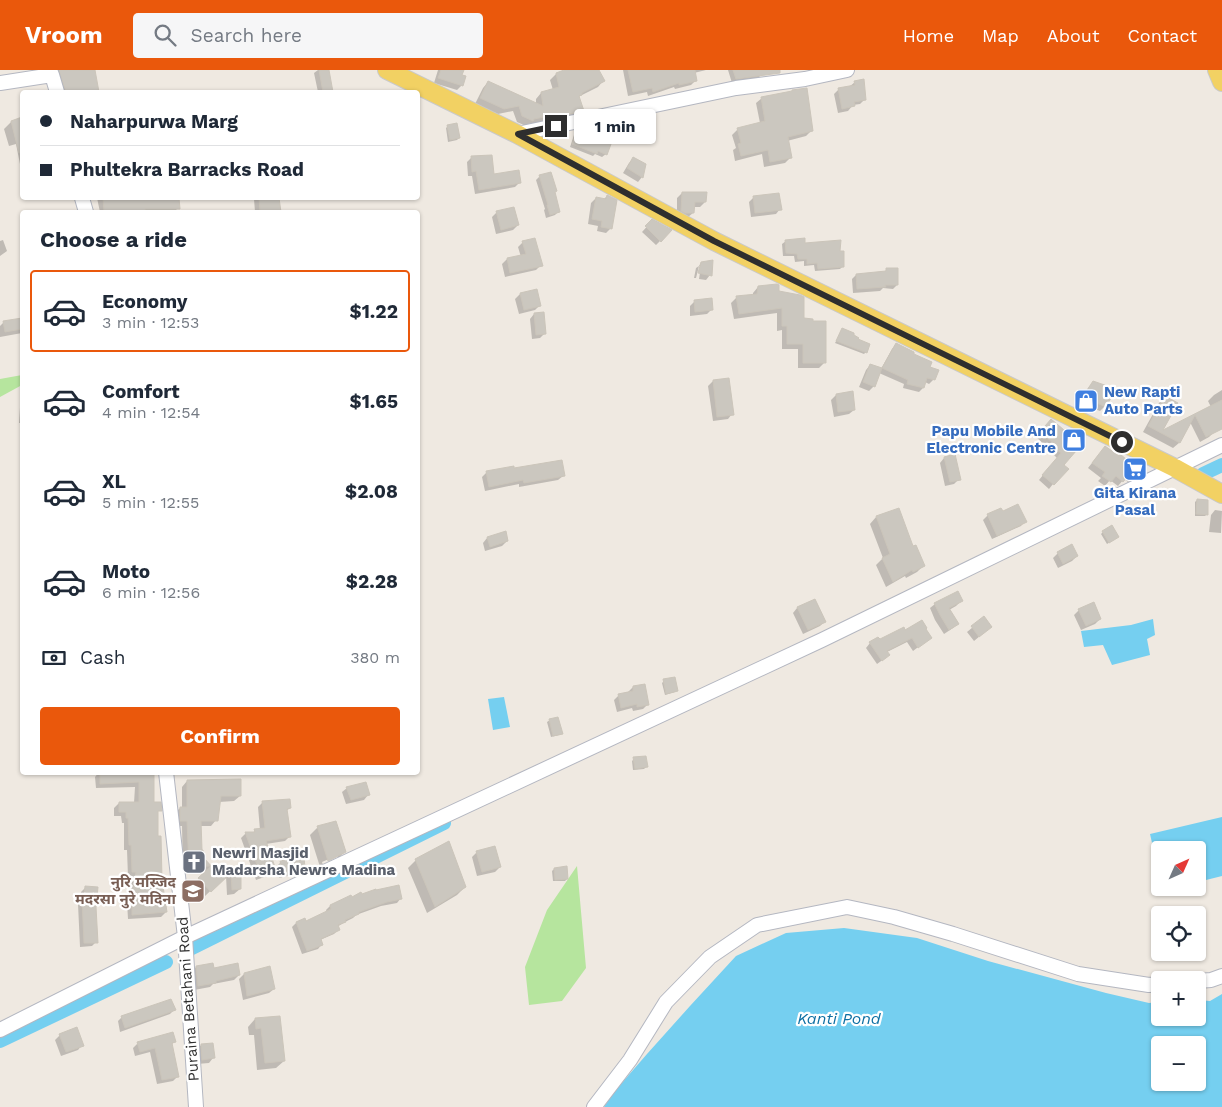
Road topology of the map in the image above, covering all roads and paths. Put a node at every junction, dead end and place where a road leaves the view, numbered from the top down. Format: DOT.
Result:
graph roads {
  1 [pos="387,70"];
  2 [pos="847,70"];
  3 [pos="1217,70"];
  4 [pos="51,73"];
  5 [pos="1222,82"];
  6 [pos="0,83"];
  7 [pos="55,90"];
  8 [pos="518,134"];
  9 [pos="1222,445"];
  10 [pos="1175,468"];
  11 [pos="1222,494"];
  12 [pos="166,775"];
  13 [pos="185,937"];
  14 [pos="1222,976"];
  15 [pos="1206,980"];
  16 [pos="1151,985"];
  17 [pos="0,1030"];
  18 [pos="196,1107"];
  19 [pos="594,1107"];
  1 -- 8 [label="main road"];
  2 -- 8 [label="street"];
  3 -- 5 [label="main road"];
  4 -- 6 [label="street"];
  4 -- 7 [label="street"];
  8 -- 10 [label="main road"];
  9 -- 10 [label="street"];
  10 -- 11 [label="main road"];
  10 -- 13 [label="street"];
  12 -- 13 [label="street, Puraina Betahani Road"];
  13 -- 17 [label="street"];
  13 -- 18 [label="street, Puraina Betahani Road"];
  14 -- 15 [label="street"];
  16 -- 19 [label="street"];
}
